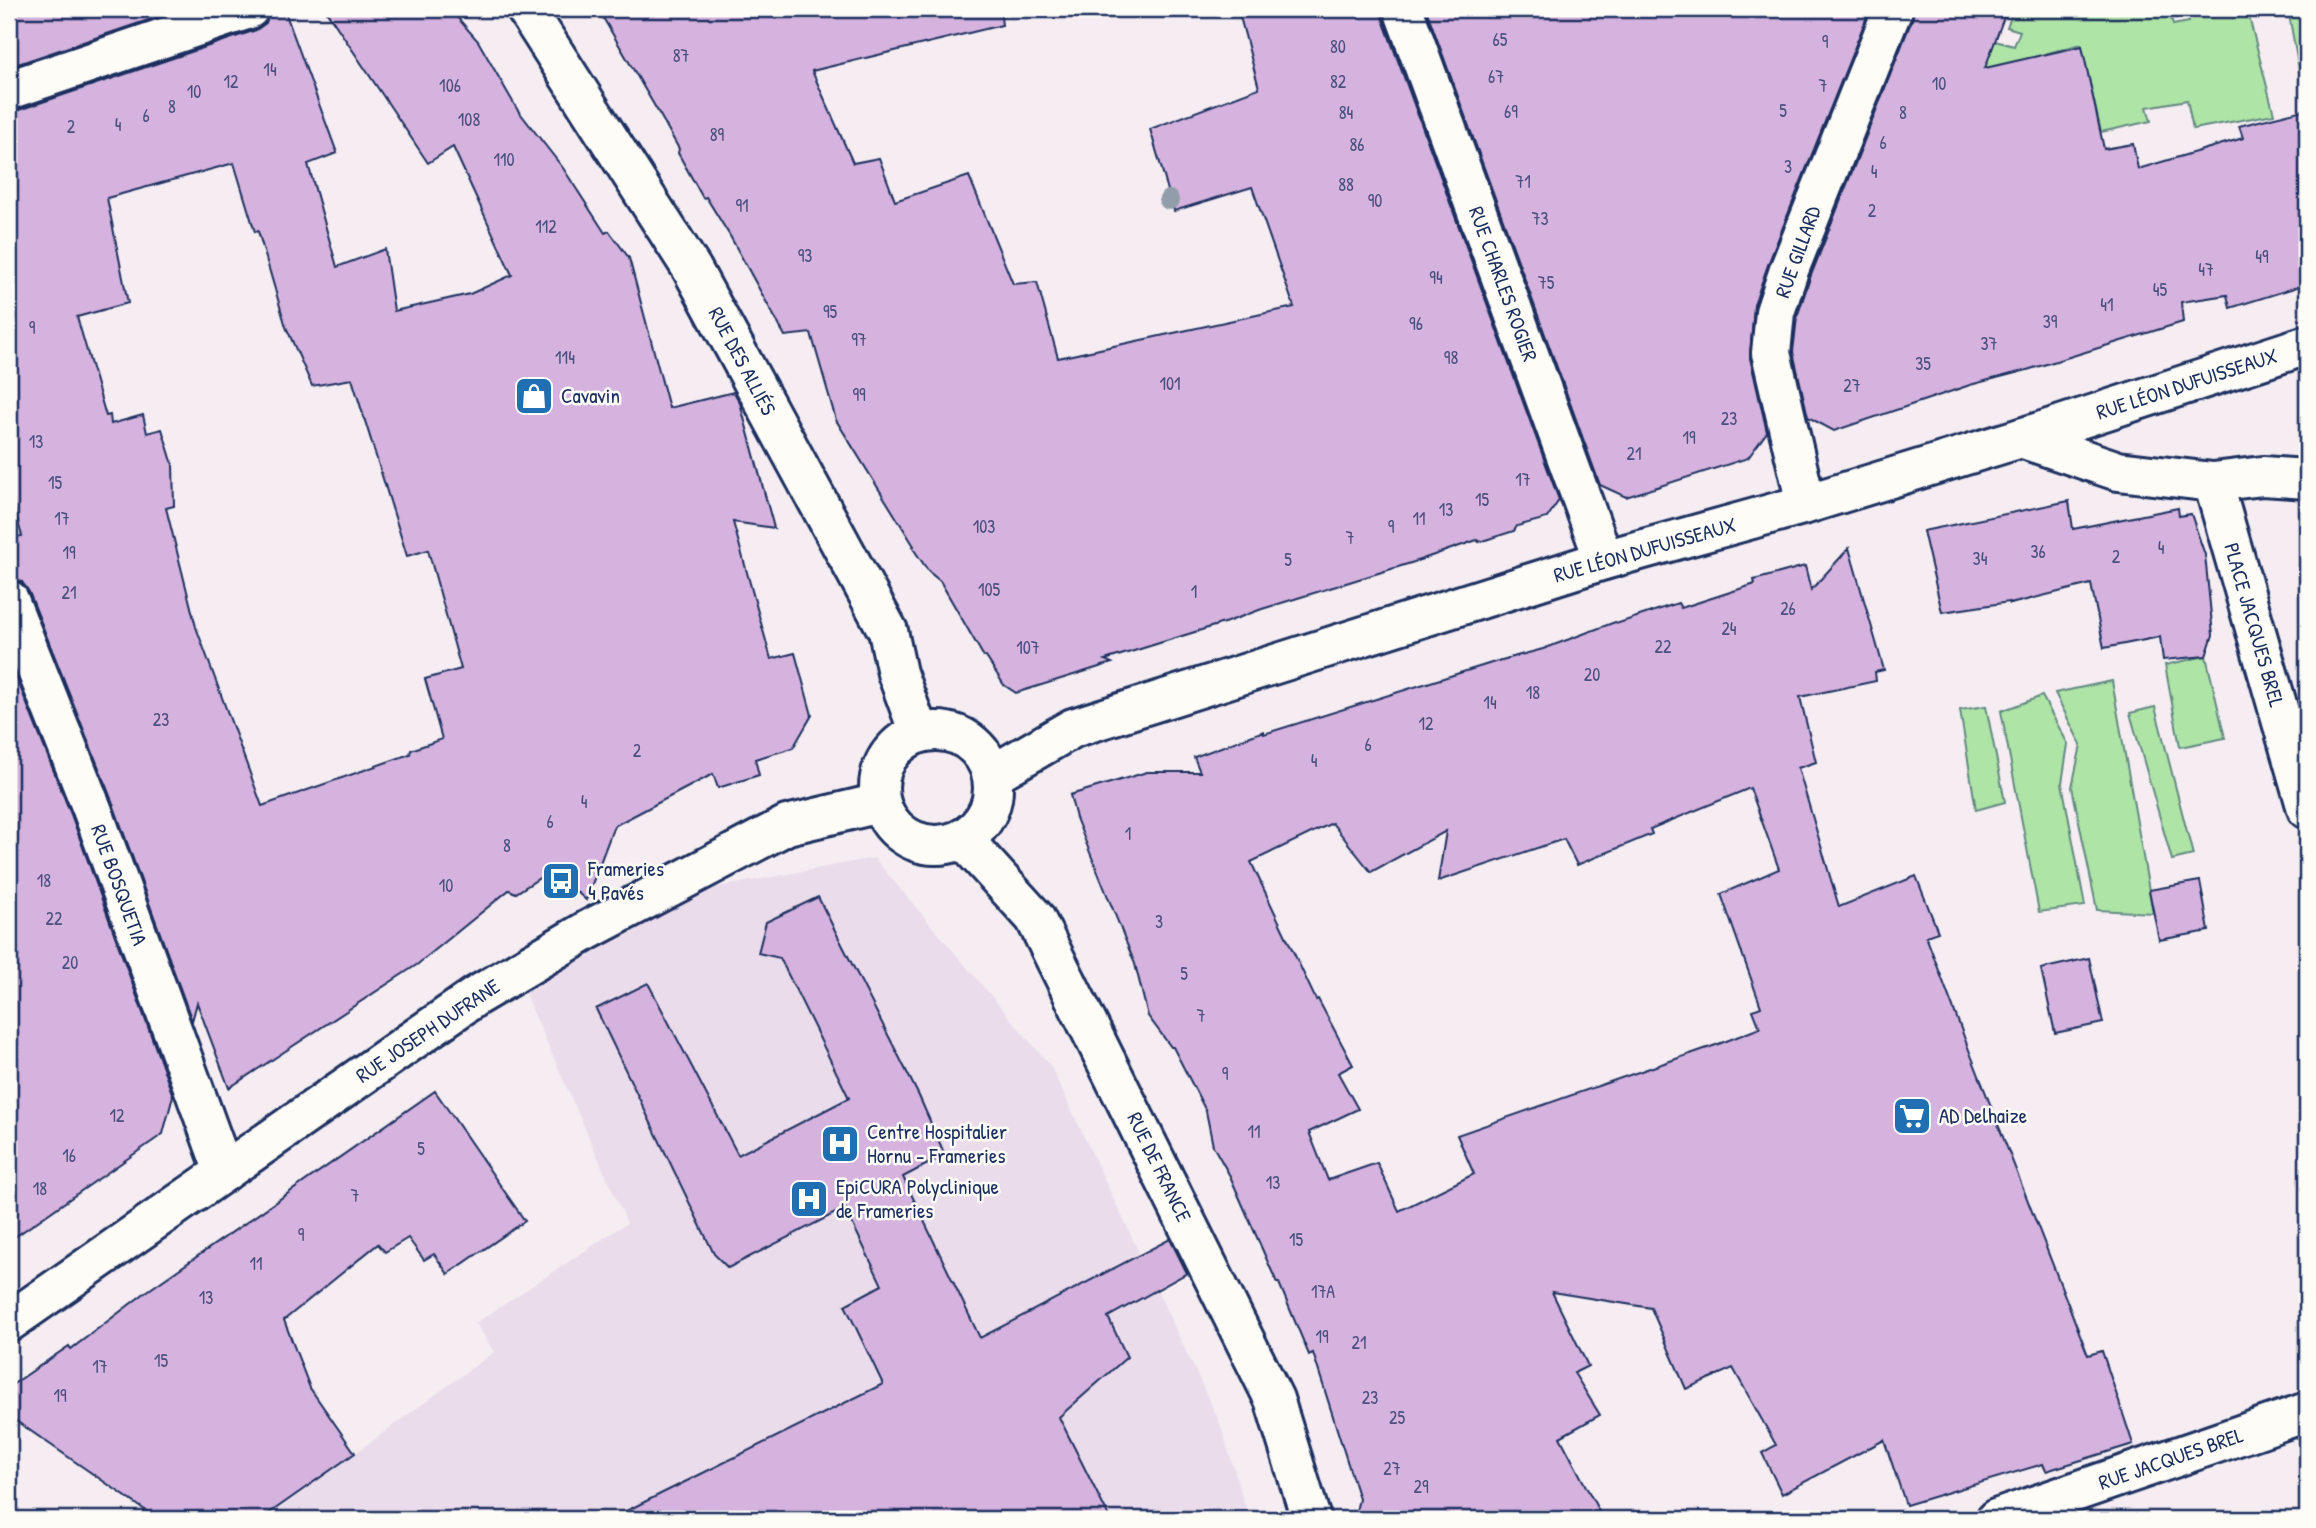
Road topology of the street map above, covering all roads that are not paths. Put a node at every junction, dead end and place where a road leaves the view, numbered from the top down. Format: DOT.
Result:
graph roads {
  1 [pos="249,9"];
  2 [pos="526,9"];
  3 [pos="1403,9"];
  4 [pos="1893,9"];
  5 [pos="9,90"];
  6 [pos="2307,345"];
  7 [pos="2021,438"];
  8 [pos="2307,479"];
  9 [pos="2213,482"];
  10 [pos="1806,504"];
  11 [pos="1604,560"];
  12 [pos="9,600"];
  13 [pos="919,733"];
  14 [pos="992,775"];
  15 [pos="880,803"];
  16 [pos="2307,809"];
  17 [pos="964,839"];
  18 [pos="224,1172"];
  19 [pos="9,1322"];
  20 [pos="2307,1412"];
  21 [pos="1311,1519"];
  22 [pos="1996,1519"];
  1 -- 5 [label="main road"];
  2 -- 13 [label="main road, RUE DES ALLIÉS"];
  3 -- 11 [label="main road, RUE CHARLES ROGIER"];
  4 -- 10 [label="main road, RUE GILLARD"];
  6 -- 7 [label="main road, RUE LÉON DUFUISSEAUX"];
  7 -- 9 [label="main road"];
  7 -- 10 [label="main road, RUE LÉON DUFUISSEAUX"];
  8 -- 9 [label="main road"];
  9 -- 16 [label="main road, PLACE JACQUES BREL"];
  10 -- 11 [label="main road, RUE LÉON DUFUISSEAUX"];
  11 -- 14 [label="main road, RUE LÉON DUFUISSEAUX"];
  12 -- 18 [label="main road, RUE BOSQUETIA"];
  13 -- 14 [label="main road"];
  13 -- 15 [label="main road"];
  14 -- 17 [label="main road"];
  15 -- 17 [label="main road"];
  15 -- 18 [label="main road, RUE JOSEPH DUFRANE"];
  17 -- 21 [label="main road, RUE DE FRANCE"];
  18 -- 19 [label="main road, RUE JOSEPH DUFRANE"];
  20 -- 22 [label="main road, RUE JACQUES BREL"];
}
